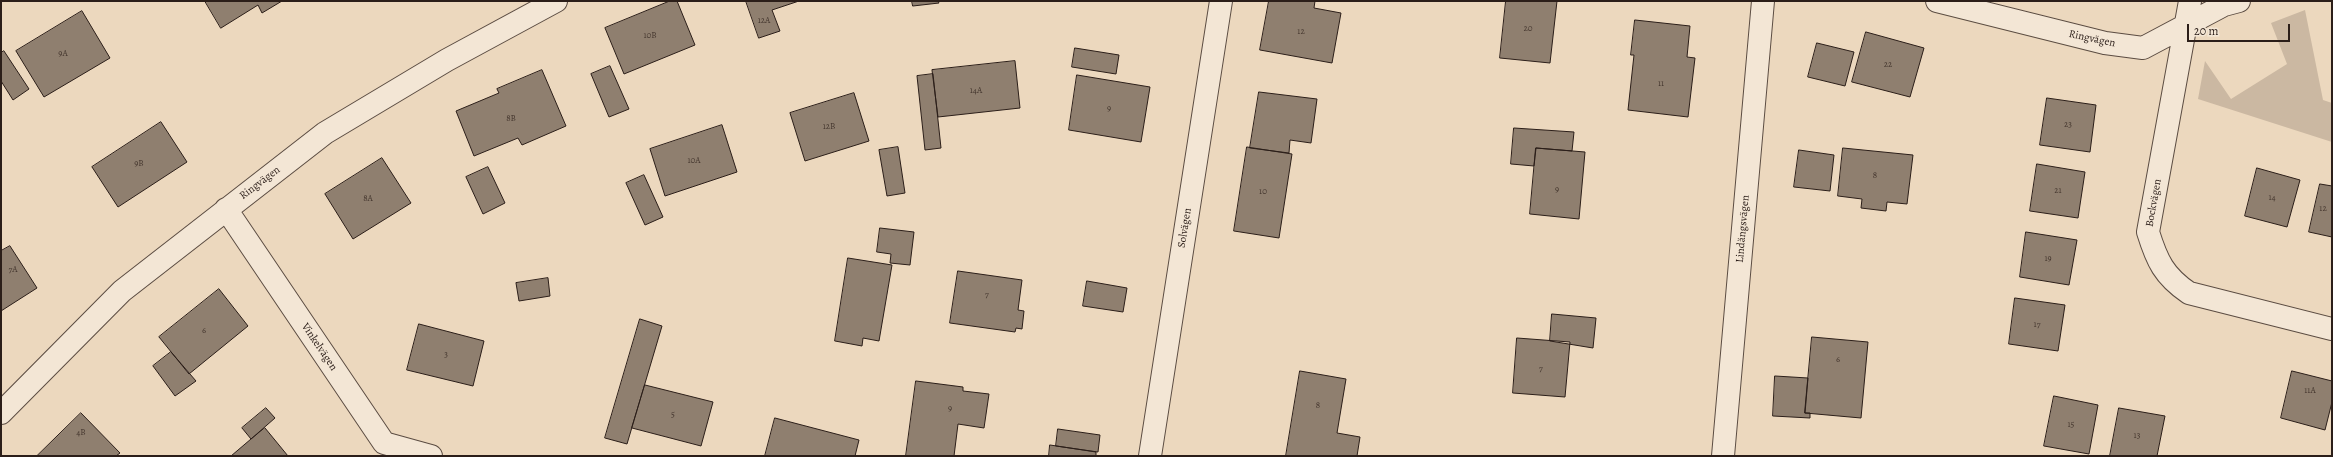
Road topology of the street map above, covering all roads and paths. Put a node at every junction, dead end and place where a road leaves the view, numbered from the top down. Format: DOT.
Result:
graph roads {
  1 [pos="556,1"];
  2 [pos="1220,1"];
  3 [pos="1763,1"];
  4 [pos="1937,1"];
  5 [pos="2190,1"];
  6 [pos="2239,1"];
  7 [pos="2187,24"];
  8 [pos="226,209"];
  9 [pos="2332,329"];
  10 [pos="1,413"];
  11 [pos="432,456"];
  12 [pos="1150,456"];
  13 [pos="1723,456"];
  1 -- 8 [label="street, Ringvägen"];
  2 -- 12 [label="street, Solvägen"];
  3 -- 13 [label="street, Lindängsvägen"];
  4 -- 7 [label="street, Ringvägen"];
  5 -- 7 [label="street, Bockvägen"];
  6 -- 7 [label="street, Ringvägen"];
  7 -- 9 [label="street, Bockvägen"];
  8 -- 10 [label="street, Ringvägen"];
  8 -- 11 [label="street, Vinkelvägen"];
}
